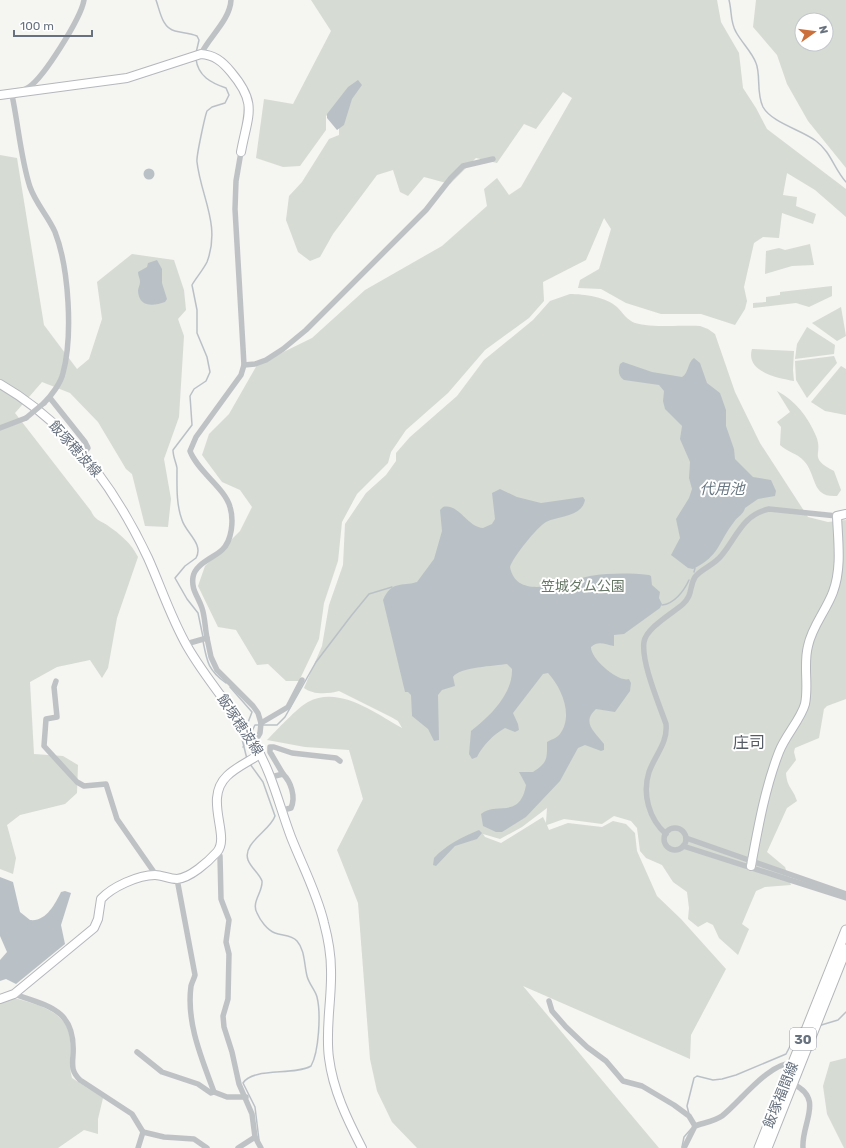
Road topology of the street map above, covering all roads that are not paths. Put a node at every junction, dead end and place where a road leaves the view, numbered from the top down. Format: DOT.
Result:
graph roads {
  1 [pos="84,0"];
  2 [pos="231,0"];
  3 [pos="201,54"];
  4 [pos="12,94"];
  5 [pos="0,95"];
  6 [pos="241,152"];
  7 [pos="493,159"];
  8 [pos="244,365"];
  9 [pos="0,384"];
  10 [pos="50,398"];
  11 [pos="0,428"];
  12 [pos="83,454"];
  13 [pos="846,514"];
  14 [pos="837,516"];
  15 [pos="207,638"];
  16 [pos="186,644"];
  17 [pos="302,680"];
  18 [pos="56,681"];
  19 [pos="261,723"];
  20 [pos="254,742"];
  21 [pos="260,754"];
  22 [pos="340,761"];
  23 [pos="283,774"];
  24 [pos="271,777"];
  25 [pos="283,810"];
  26 [pos="666,834"];
  27 [pos="686,838"];
  28 [pos="683,846"];
  29 [pos="218,851"];
  30 [pos="751,864"];
  31 [pos="156,875"];
  32 [pos="177,879"];
  33 [pos="846,894"];
  34 [pos="846,898"];
  35 [pos="846,930"];
  36 [pos="846,949"];
  37 [pos="14,994"];
  38 [pos="0,999"];
  39 [pos="548,1001"];
  40 [pos="137,1052"];
  41 [pos="793,1063"];
  42 [pos="793,1084"];
  43 [pos="214,1092"];
  44 [pos="246,1097"];
  45 [pos="695,1126"];
  46 [pos="143,1132"];
  47 [pos="255,1138"];
  48 [pos="260,1146"];
  49 [pos="138,1148"];
  50 [pos="207,1148"];
  51 [pos="238,1148"];
  52 [pos="362,1148"];
  53 [pos="684,1148"];
  54 [pos="759,1148"];
  55 [pos="767,1148"];
  56 [pos="803,1148"];
  1 -- 4 [label="street"];
  2 -- 3 [label="street"];
  3 -- 4 [label="street"];
  3 -- 6 [label="street"];
  4 -- 5 [label="street"];
  4 -- 10 [label="street"];
  6 -- 8 [label="street"];
  7 -- 8 [label="street"];
  8 -- 15 [label="street"];
  9 -- 12 [label="street, 飯塚穂波線"];
  10 -- 11 [label="street, bridge"];
  10 -- 12 [label="street"];
  12 -- 16 [label="street, 飯塚穂波線"];
  13 -- 14 [label="street"];
  14 -- 26 [label="street"];
  14 -- 30 [label="street"];
  15 -- 16 [label="street"];
  15 -- 19 [label="street"];
  16 -- 20 [label="street, 飯塚穂波線"];
  17 -- 19 [label="street"];
  18 -- 31 [label="street"];
  19 -- 20 [label="street"];
  20 -- 21 [label="street, 飯塚穂波線"];
  21 -- 24 [label="street, 飯塚穂波線"];
  21 -- 29 [label="street"];
  22 -- 23 [label="street"];
  23 -- 24 [label="street"];
  23 -- 25 [label="street"];
  24 -- 25 [label="street, 飯塚穂波線"];
  25 -- 52 [label="street, 飯塚穂波線"];
  26 -- 27 [label="street"];
  26 -- 28 [label="street"];
  27 -- 28 [label="street"];
  27 -- 30 [label="street"];
  28 -- 30 [label="street"];
  29 -- 32 [label="street"];
  29 -- 44 [label="street"];
  30 -- 33 [label="street"];
  30 -- 34 [label="street"];
  31 -- 32 [label="street"];
  31 -- 37 [label="street"];
  32 -- 43 [label="street"];
  35 -- 41 [label="main road, 飯塚福間線 / 30"];
  36 -- 42 [label="main road, 飯塚福間線 / 30"];
  37 -- 38 [label="street"];
  37 -- 46 [label="street"];
  39 -- 45 [label="street"];
  40 -- 43 [label="street"];
  41 -- 45 [label="street"];
  41 -- 54 [label="main road, 飯塚福間線 / 30"];
  42 -- 55 [label="main road, 飯塚福間線 / 30"];
  42 -- 56 [label="street"];
  43 -- 44 [label="street"];
  44 -- 47 [label="street"];
  45 -- 53 [label="street"];
  46 -- 49 [label="street"];
  46 -- 50 [label="street"];
  47 -- 48 [label="street"];
  47 -- 51 [label="street"];
}
